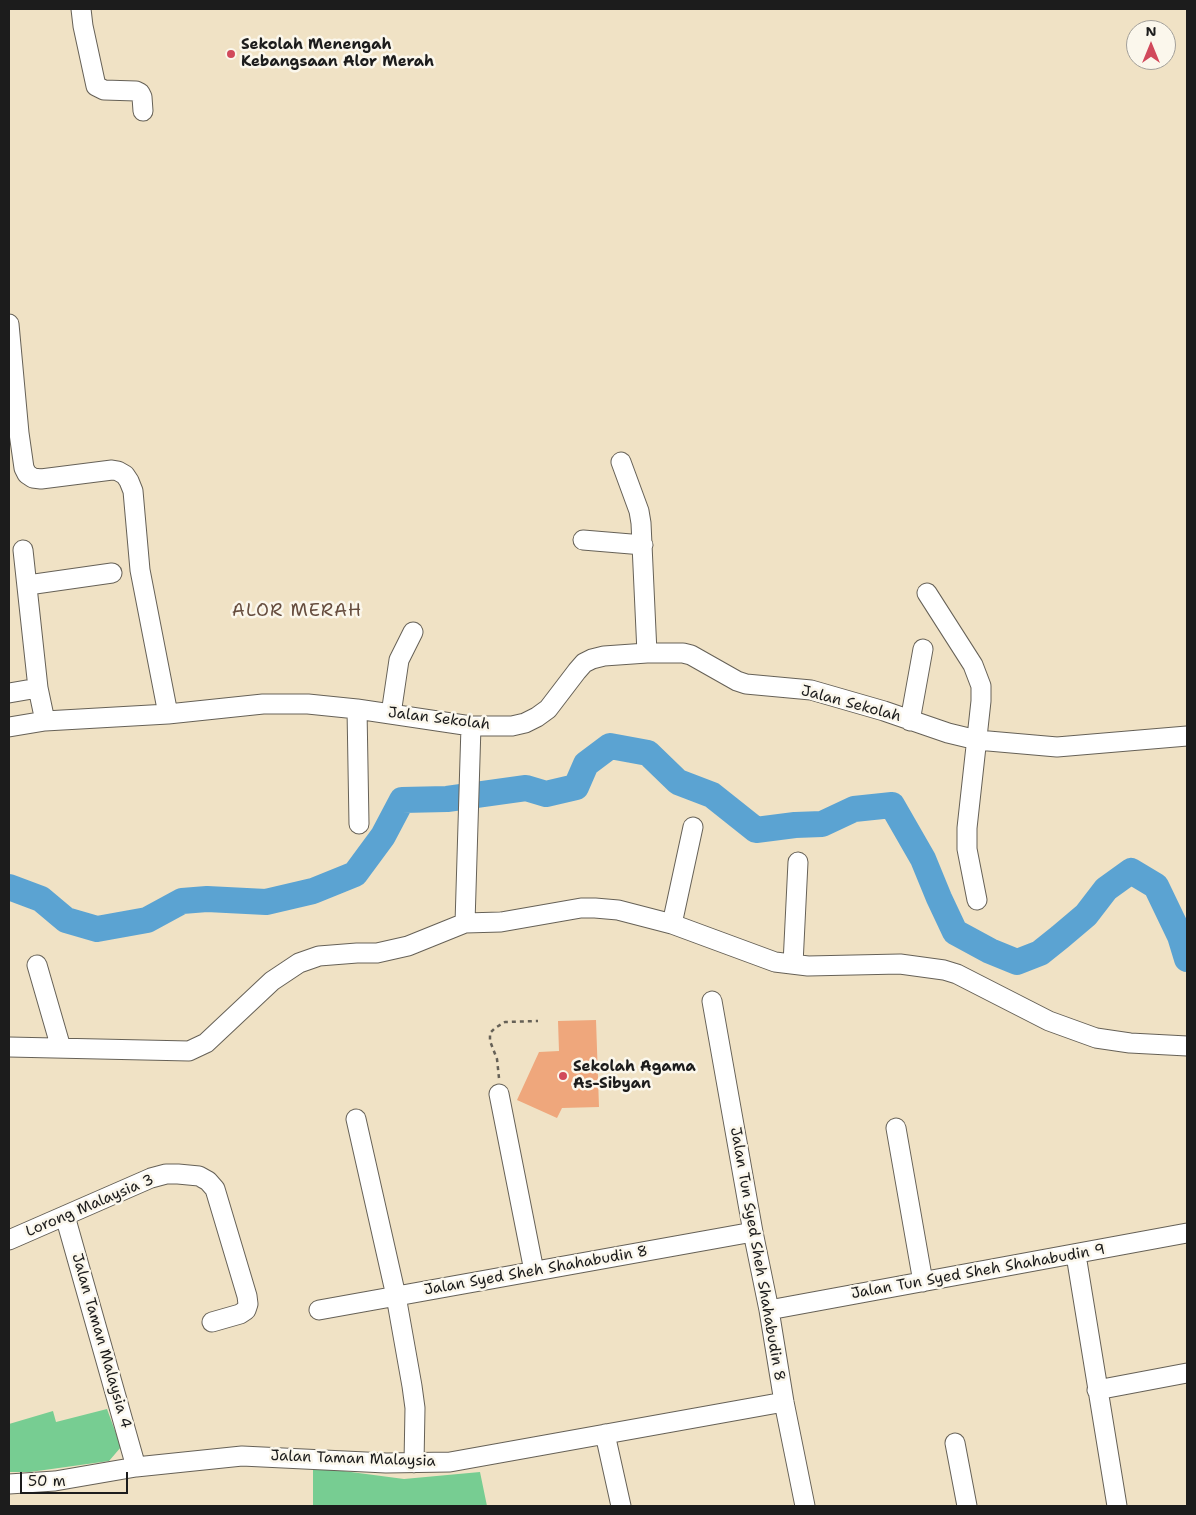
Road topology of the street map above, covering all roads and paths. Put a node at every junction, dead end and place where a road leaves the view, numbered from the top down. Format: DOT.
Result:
graph roads {
  1 [pos="81,9"];
  2 [pos="143,110"];
  3 [pos="9,324"];
  4 [pos="14,433"];
  5 [pos="621,462"];
  6 [pos="583,540"];
  7 [pos="643,546"];
  8 [pos="23,550"];
  9 [pos="112,573"];
  10 [pos="28,585"];
  11 [pos="927,593"];
  12 [pos="413,632"];
  13 [pos="923,648"];
  14 [pos="647,653"];
  15 [pos="38,688"];
  16 [pos="9,693"];
  17 [pos="357,709"];
  18 [pos="168,714"];
  19 [pos="391,714"];
  20 [pos="45,721"];
  21 [pos="910,721"];
  22 [pos="471,726"];
  23 [pos="9,727"];
  24 [pos="1187,736"];
  25 [pos="977,740"];
  26 [pos="359,824"];
  27 [pos="693,827"];
  28 [pos="798,862"];
  29 [pos="977,900"];
  30 [pos="465,923"];
  31 [pos="672,924"];
  32 [pos="792,964"];
  33 [pos="37,965"];
  34 [pos="712,1001"];
  35 [pos="538,1020"];
  36 [pos="1187,1046"];
  37 [pos="9,1047"];
  38 [pos="61,1048"];
  39 [pos="499,1094"];
  40 [pos="356,1119"];
  41 [pos="896,1128"];
  42 [pos="65,1216"];
  43 [pos="753,1232"];
  44 [pos="1187,1233"];
  45 [pos="9,1240"];
  46 [pos="1076,1255"];
  47 [pos="534,1271"];
  48 [pos="923,1282"];
  49 [pos="396,1296"];
  50 [pos="319,1310"];
  51 [pos="769,1310"];
  52 [pos="212,1322"];
  53 [pos="1187,1373"];
  54 [pos="1097,1390"];
  55 [pos="784,1402"];
  56 [pos="605,1434"];
  57 [pos="955,1443"];
  58 [pos="414,1463"];
  59 [pos="136,1467"];
  60 [pos="9,1484"];
  61 [pos="622,1506"];
  62 [pos="805,1506"];
  63 [pos="967,1506"];
  64 [pos="1117,1506"];
  1 -- 2 [label="street"];
  3 -- 4 [label="street"];
  4 -- 18 [label="street"];
  5 -- 7 [label="street"];
  6 -- 7 [label="street"];
  7 -- 14 [label="street"];
  8 -- 10 [label="street"];
  9 -- 10 [label="street"];
  10 -- 15 [label="street"];
  11 -- 25 [label="street"];
  12 -- 19 [label="street"];
  13 -- 21 [label="street"];
  14 -- 21 [label="street, Jalan Sekolah"];
  14 -- 22 [label="street, Jalan Sekolah"];
  15 -- 16 [label="street"];
  15 -- 20 [label="street"];
  17 -- 18 [label="street, Jalan Sekolah"];
  17 -- 19 [label="street, Jalan Sekolah"];
  17 -- 26 [label="street"];
  18 -- 20 [label="street, Jalan Sekolah"];
  19 -- 22 [label="street, Jalan Sekolah"];
  20 -- 23 [label="street, Jalan Sekolah"];
  21 -- 25 [label="street, Jalan Sekolah"];
  22 -- 30 [label="street"];
  24 -- 25 [label="street, Jalan Sekolah"];
  25 -- 29 [label="street"];
  27 -- 31 [label="street"];
  28 -- 32 [label="street"];
  30 -- 31 [label="street"];
  30 -- 38 [label="street"];
  31 -- 32 [label="street"];
  32 -- 36 [label="street"];
  33 -- 38 [label="street"];
  34 -- 43 [label="street, Jalan Tun Syed Sheh Shahabudin 8"];
  35 -- 39 [label="path"];
  37 -- 38 [label="street"];
  39 -- 47 [label="street"];
  40 -- 49 [label="street"];
  41 -- 48 [label="street"];
  42 -- 45 [label="street, Lorong Malaysia 3"];
  42 -- 52 [label="street, Lorong Malaysia 3"];
  42 -- 59 [label="street, Jalan Taman Malaysia 4"];
  43 -- 47 [label="street, Jalan Syed Sheh Shahabudin 8"];
  43 -- 51 [label="street, Jalan Tun Syed Sheh Shahabudin 8"];
  44 -- 46 [label="street, Jalan Tun Syed Sheh Shahabudin 9"];
  46 -- 48 [label="street, Jalan Tun Syed Sheh Shahabudin 9"];
  46 -- 54 [label="street"];
  47 -- 49 [label="street, Jalan Syed Sheh Shahabudin 8"];
  48 -- 51 [label="street, Jalan Tun Syed Sheh Shahabudin 9"];
  49 -- 50 [label="street, Jalan Syed Sheh Shahabudin 8"];
  49 -- 58 [label="street"];
  51 -- 55 [label="street, Jalan Tun Syed Sheh Shahabudin 8"];
  53 -- 54 [label="street"];
  54 -- 64 [label="street"];
  55 -- 56 [label="street, Jalan Taman Malaysia"];
  55 -- 62 [label="street, Jalan Tun Syed Sheh Shahabudin 8"];
  56 -- 58 [label="street, Jalan Taman Malaysia"];
  56 -- 61 [label="street"];
  57 -- 63 [label="street"];
  58 -- 59 [label="street, Jalan Taman Malaysia"];
  59 -- 60 [label="street, Jalan Taman Malaysia"];
}
